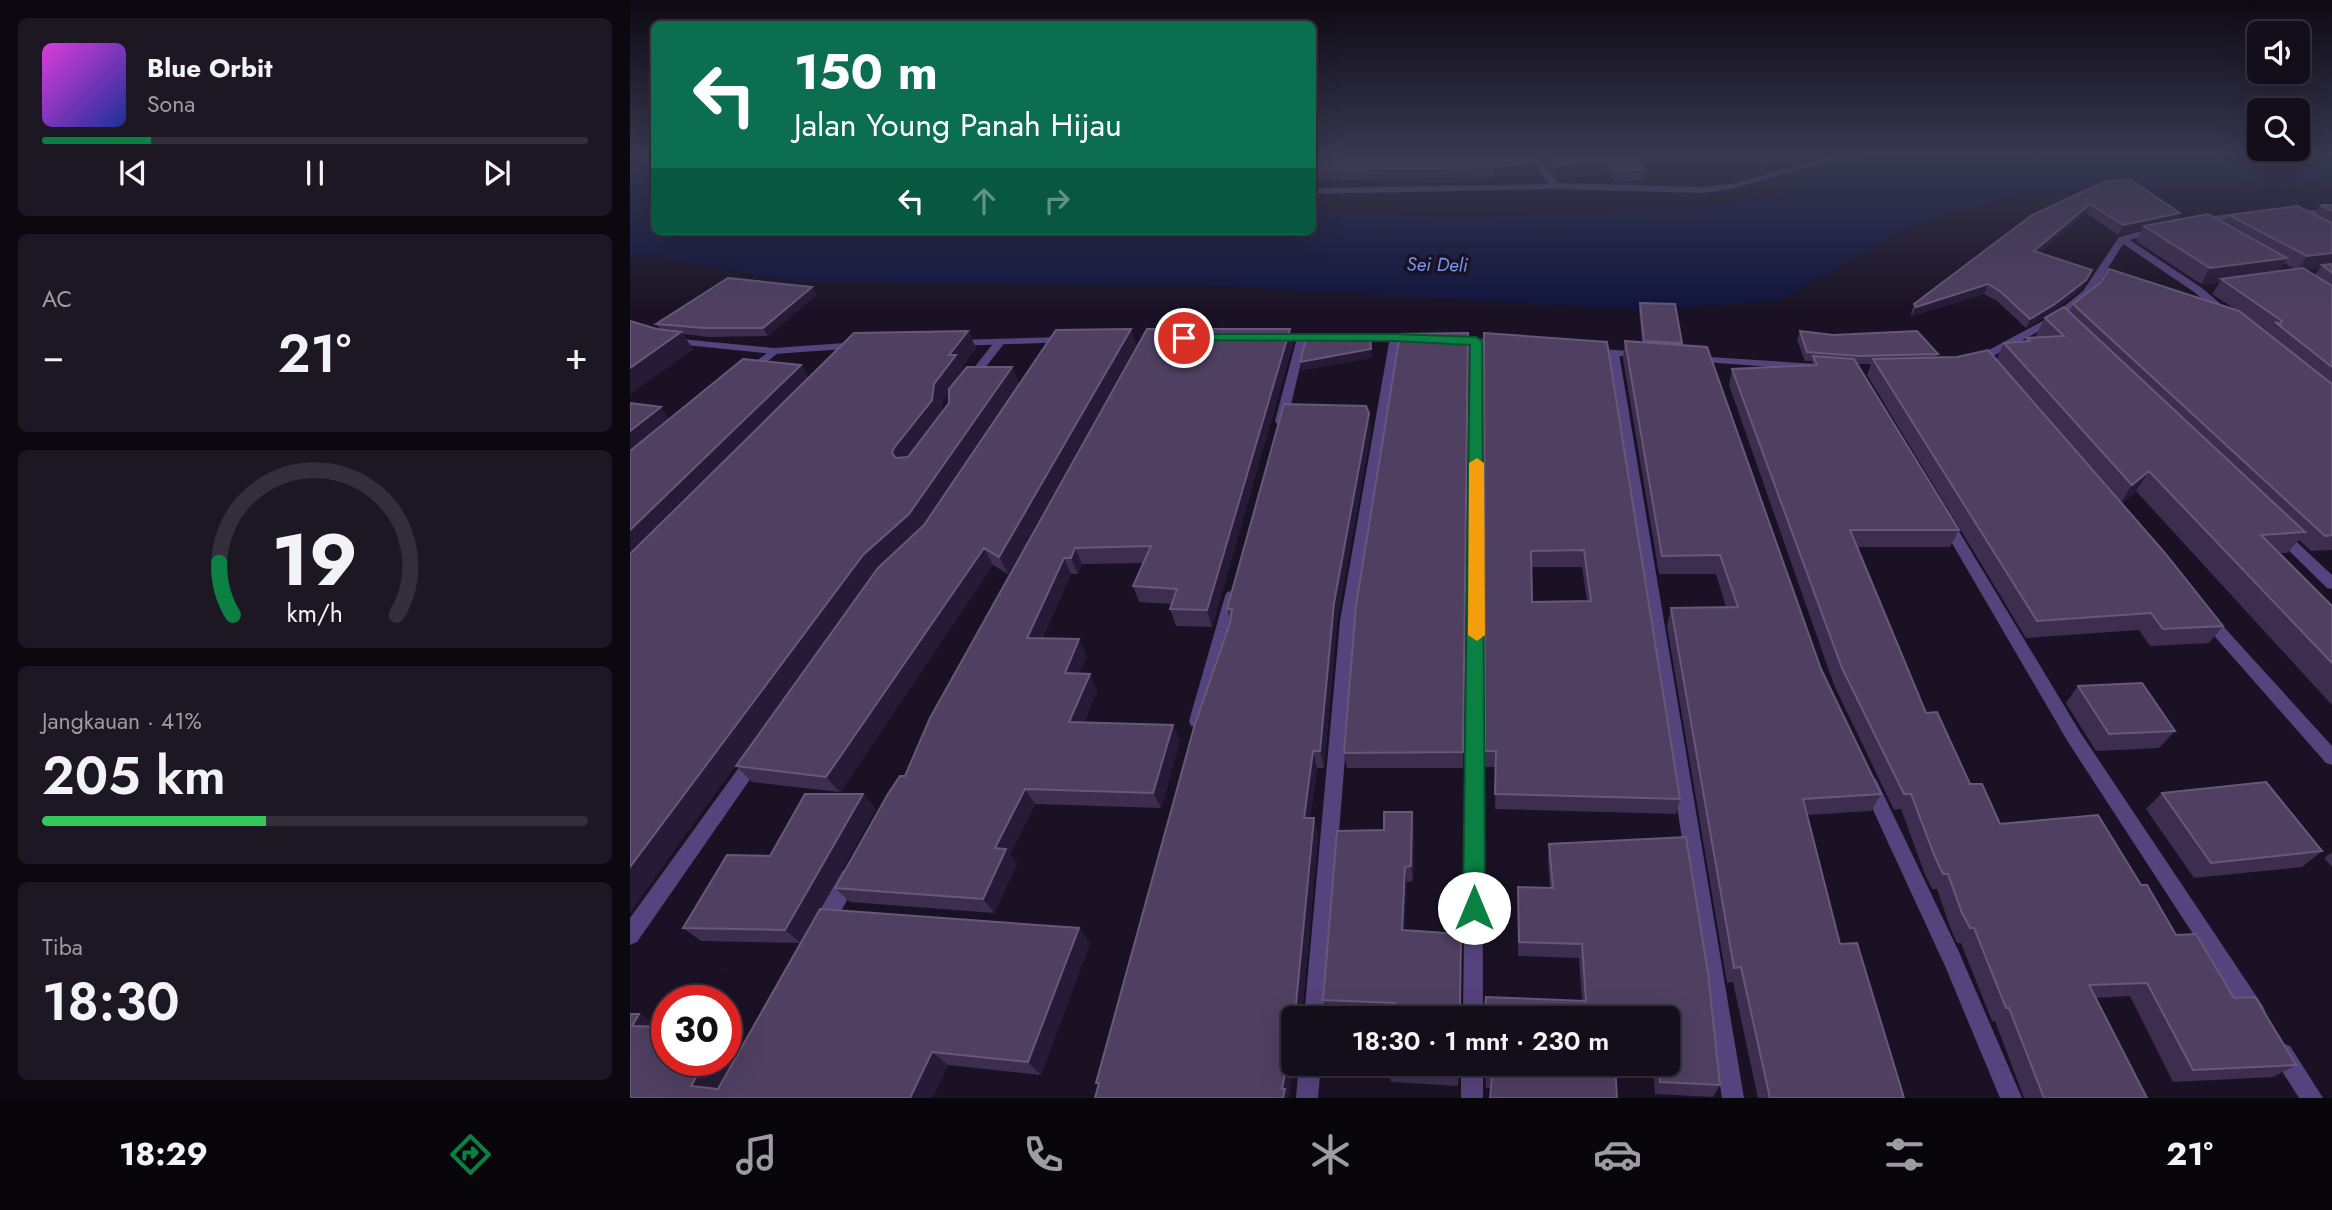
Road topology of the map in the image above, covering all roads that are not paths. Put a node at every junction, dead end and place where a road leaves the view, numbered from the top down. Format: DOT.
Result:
graph roads {
  1 [pos="2287,212"];
  2 [pos="2273,213"];
  3 [pos="2332,213"];
  4 [pos="2260,214"];
  5 [pos="2185,223"];
  6 [pos="2309,224"];
  7 [pos="2219,233"];
  8 [pos="2122,239"];
  9 [pos="2210,288"];
  10 [pos="2198,290"];
  11 [pos="2239,324"];
  12 [pos="657,337"];
  13 [pos="1265,337"];
  14 [pos="1395,337"];
  15 [pos="1303,338"];
  16 [pos="1422,339"];
  17 [pos="1436,339"];
  18 [pos="1083,340"];
  19 [pos="1476,341"];
  20 [pos="999,343"];
  21 [pos="948,344"];
  22 [pos="1517,345"];
  23 [pos="1572,349"];
  24 [pos="774,351"];
  25 [pos="1613,352"];
  26 [pos="1655,356"];
  27 [pos="1683,358"];
  28 [pos="839,364"];
  29 [pos="1961,365"];
  30 [pos="1829,368"];
  31 [pos="733,385"];
  32 [pos="957,396"];
  33 [pos="1277,436"];
  34 [pos="1940,512"];
  35 [pos="2273,527"];
  36 [pos="1236,582"];
  37 [pos="2332,584"];
  38 [pos="2194,603"];
  39 [pos="1192,740"];
  40 [pos="764,746"];
  41 [pos="2332,758"];
  42 [pos="1865,773"];
  43 [pos="857,863"];
  44 [pos="830,912"];
  45 [pos="856,914"];
  46 [pos="630,935"];
  47 [pos="811,947"];
  48 [pos="1315,1006"];
  49 [pos="1473,1006"];
  50 [pos="1309,1076"];
  51 [pos="1472,1076"];
  52 [pos="1307,1098"];
  53 [pos="1472,1098"];
  54 [pos="1733,1098"];
  55 [pos="2011,1098"];
  56 [pos="2312,1098"];
  1 -- 2 [label="street"];
  1 -- 3 [label="street"];
  1 -- 6 [label="street"];
  4 -- 5 [label="street"];
  5 -- 7 [label="street"];
  5 -- 8 [label="street"];
  8 -- 10 [label="street"];
  8 -- 29 [label="street"];
  9 -- 10 [label="street"];
  10 -- 11 [label="street"];
  12 -- 24 [label="street"];
  13 -- 15 [label="street"];
  14 -- 15 [label="street"];
  14 -- 16 [label="street"];
  14 -- 48 [label="street"];
  15 -- 33 [label="street"];
  17 -- 19 [label="street"];
  18 -- 20 [label="street"];
  19 -- 22 [label="street"];
  19 -- 49 [label="street"];
  20 -- 21 [label="street"];
  20 -- 32 [label="street"];
  23 -- 25 [label="street"];
  24 -- 28 [label="street"];
  24 -- 31 [label="street"];
  25 -- 26 [label="street"];
  25 -- 54 [label="street"];
  27 -- 30 [label="street"];
  34 -- 56 [label="street"];
  35 -- 37 [label="street"];
  36 -- 39 [label="street"];
  38 -- 41 [label="street"];
  40 -- 46 [label="street"];
  42 -- 55 [label="street"];
  43 -- 44 [label="street"];
  44 -- 45 [label="street"];
  44 -- 47 [label="street"];
  50 -- 52 [label="street"];
  51 -- 53 [label="street"];
}
